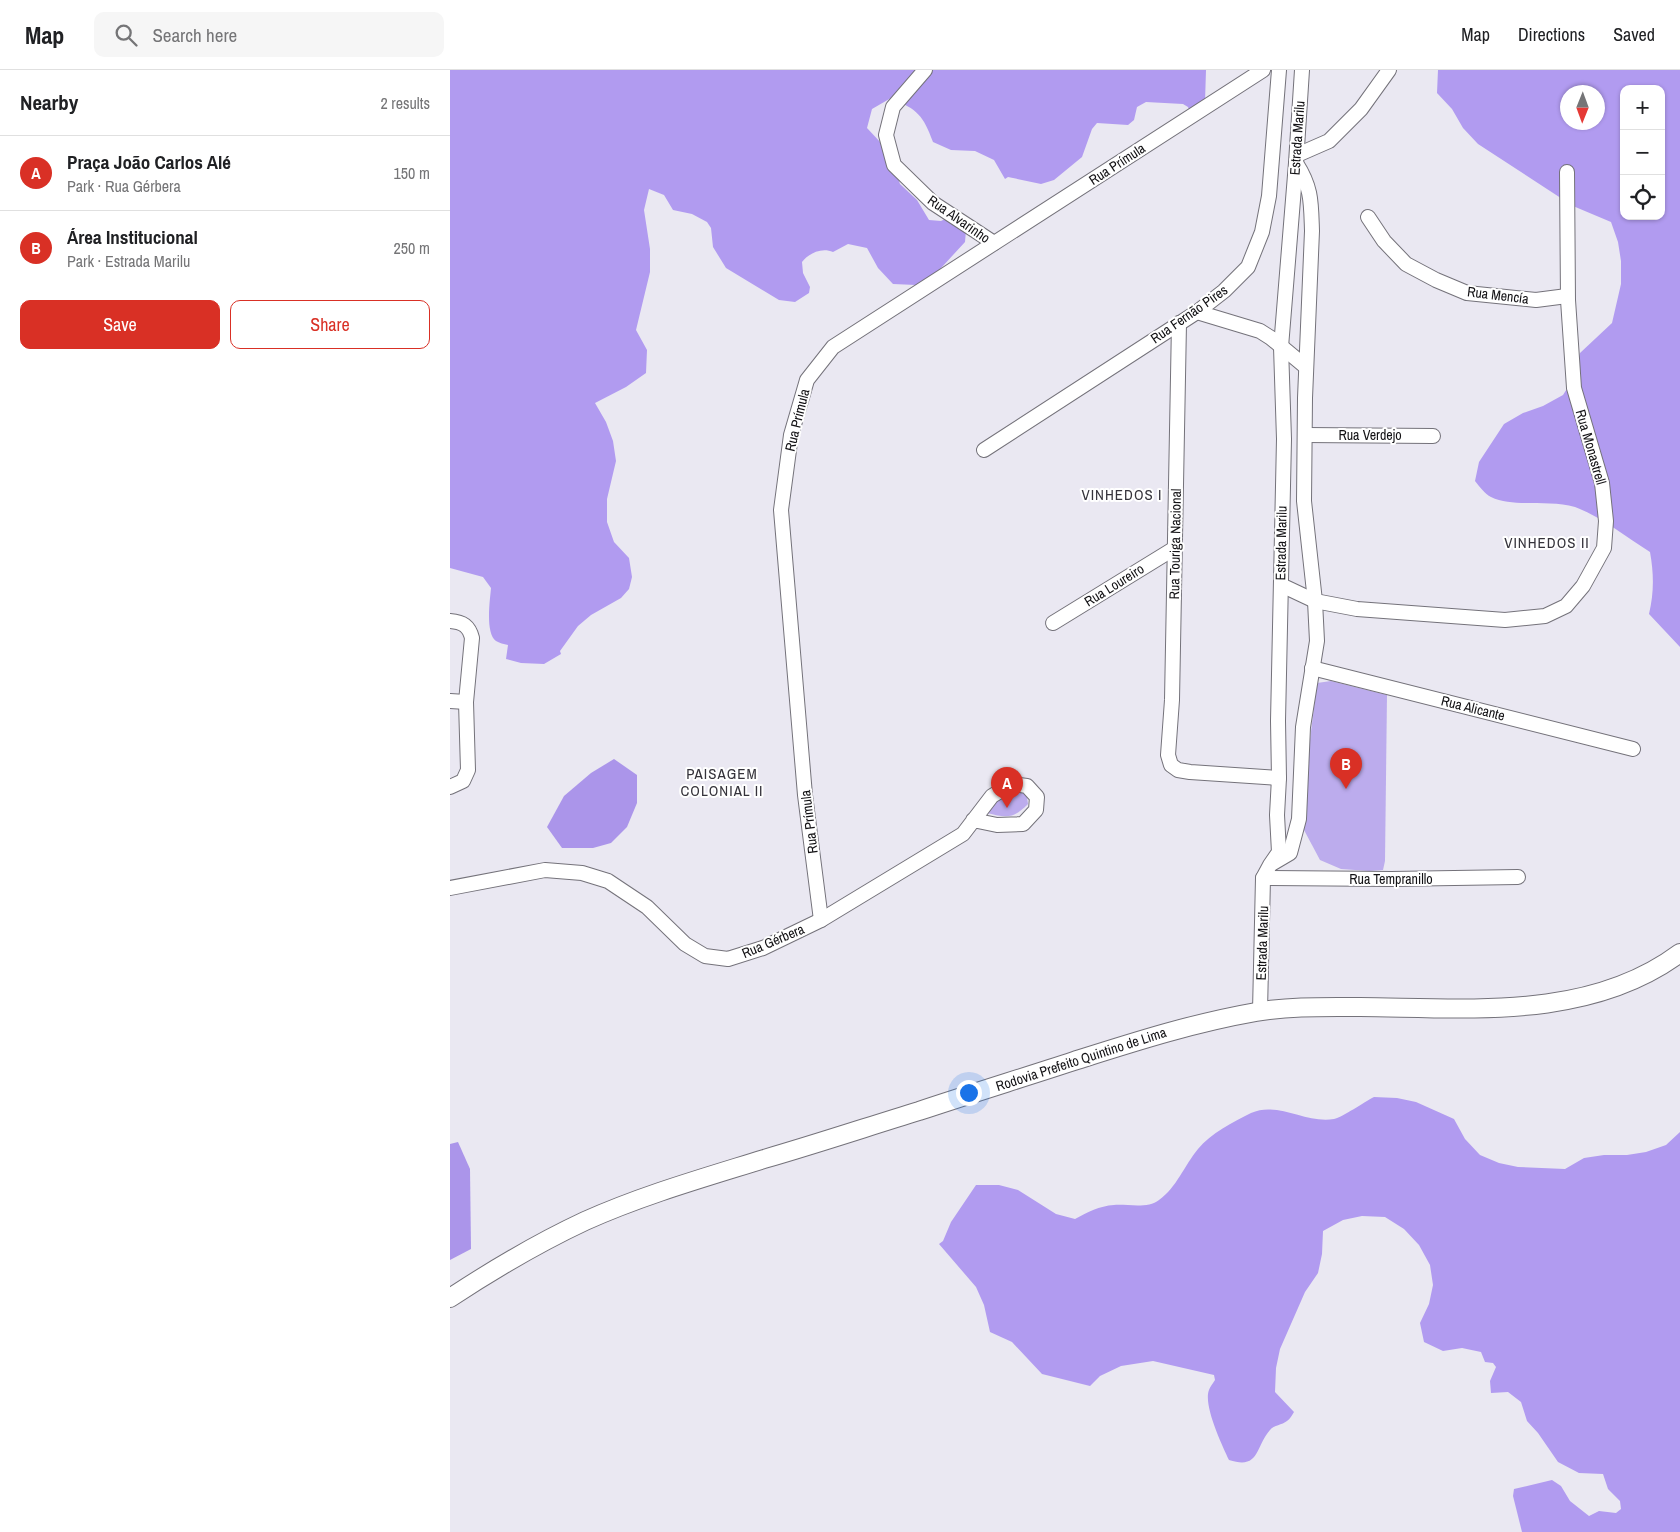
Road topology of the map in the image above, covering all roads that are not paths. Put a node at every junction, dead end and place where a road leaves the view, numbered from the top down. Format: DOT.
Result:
graph roads {
  1 [pos="924,70"];
  2 [pos="1263,70"];
  3 [pos="1279,70"];
  4 [pos="1302,70"];
  5 [pos="1389,70"];
  6 [pos="1296,159"];
  7 [pos="1567,172"];
  8 [pos="1368,217"];
  9 [pos="994,243"];
  10 [pos="1568,296"];
  11 [pos="1197,312"];
  12 [pos="1179,323"];
  13 [pos="1281,347"];
  14 [pos="1306,367"];
  15 [pos="1306,435"];
  16 [pos="1434,436"];
  17 [pos="984,450"];
  18 [pos="1175,548"];
  19 [pos="1280,585"];
  20 [pos="1315,601"];
  21 [pos="450,621"];
  22 [pos="1052,623"];
  23 [pos="1312,668"];
  24 [pos="450,701"];
  25 [pos="466,702"];
  26 [pos="1633,749"];
  27 [pos="1279,778"];
  28 [pos="450,787"];
  29 [pos="973,820"];
  30 [pos="1270,865"];
  31 [pos="1518,877"];
  32 [pos="1264,878"];
  33 [pos="450,888"];
  34 [pos="821,920"];
  35 [pos="1680,953"];
  36 [pos="1260,1011"];
  37 [pos="450,1298"];
  1 -- 9 [label="street, Rua Alvarinho"];
  2 -- 9 [label="street, Rua Prímula"];
  3 -- 11 [label="street, Rua Fernão Pires"];
  4 -- 6 [label="street, Estrada Marilu"];
  5 -- 6 [label="street"];
  6 -- 13 [label="street, Estrada Marilu"];
  6 -- 14 [label="street"];
  7 -- 10 [label="street, Rua Monastrell"];
  8 -- 10 [label="street, Rua Mencía"];
  9 -- 34 [label="street, Rua Prímula"];
  10 -- 20 [label="street, Rua Monastrell"];
  11 -- 12 [label="street, Rua Fernão Pires"];
  11 -- 13 [label="street"];
  12 -- 17 [label="street, Rua Fernão Pires"];
  12 -- 18 [label="street, Rua Touriga Nacional"];
  13 -- 14 [label="street"];
  13 -- 19 [label="street, Estrada Marilu"];
  14 -- 15 [label="street"];
  15 -- 16 [label="street, Rua Verdejo"];
  15 -- 20 [label="street"];
  18 -- 22 [label="street, Rua Loureiro"];
  18 -- 27 [label="street, Rua Touriga Nacional"];
  19 -- 20 [label="street, Rua Monastrell"];
  19 -- 27 [label="street, Estrada Marilu"];
  20 -- 23 [label="street"];
  21 -- 25 [label="street"];
  23 -- 26 [label="street, Rua Alicante"];
  23 -- 30 [label="street"];
  24 -- 25 [label="street"];
  25 -- 28 [label="street"];
  27 -- 30 [label="street, Estrada Marilu"];
  29 -- 34 [label="street, Rua Gérbera"];
  30 -- 32 [label="street, Estrada Marilu"];
  31 -- 32 [label="street, Rua Tempranillo"];
  32 -- 36 [label="street, Estrada Marilu"];
  33 -- 34 [label="street, Rua Gérbera"];
  35 -- 36 [label="main road, Rodovia Prefeito Quintino de Lima"];
  36 -- 37 [label="main road, Rodovia Prefeito Quintino de Lima"];
}
